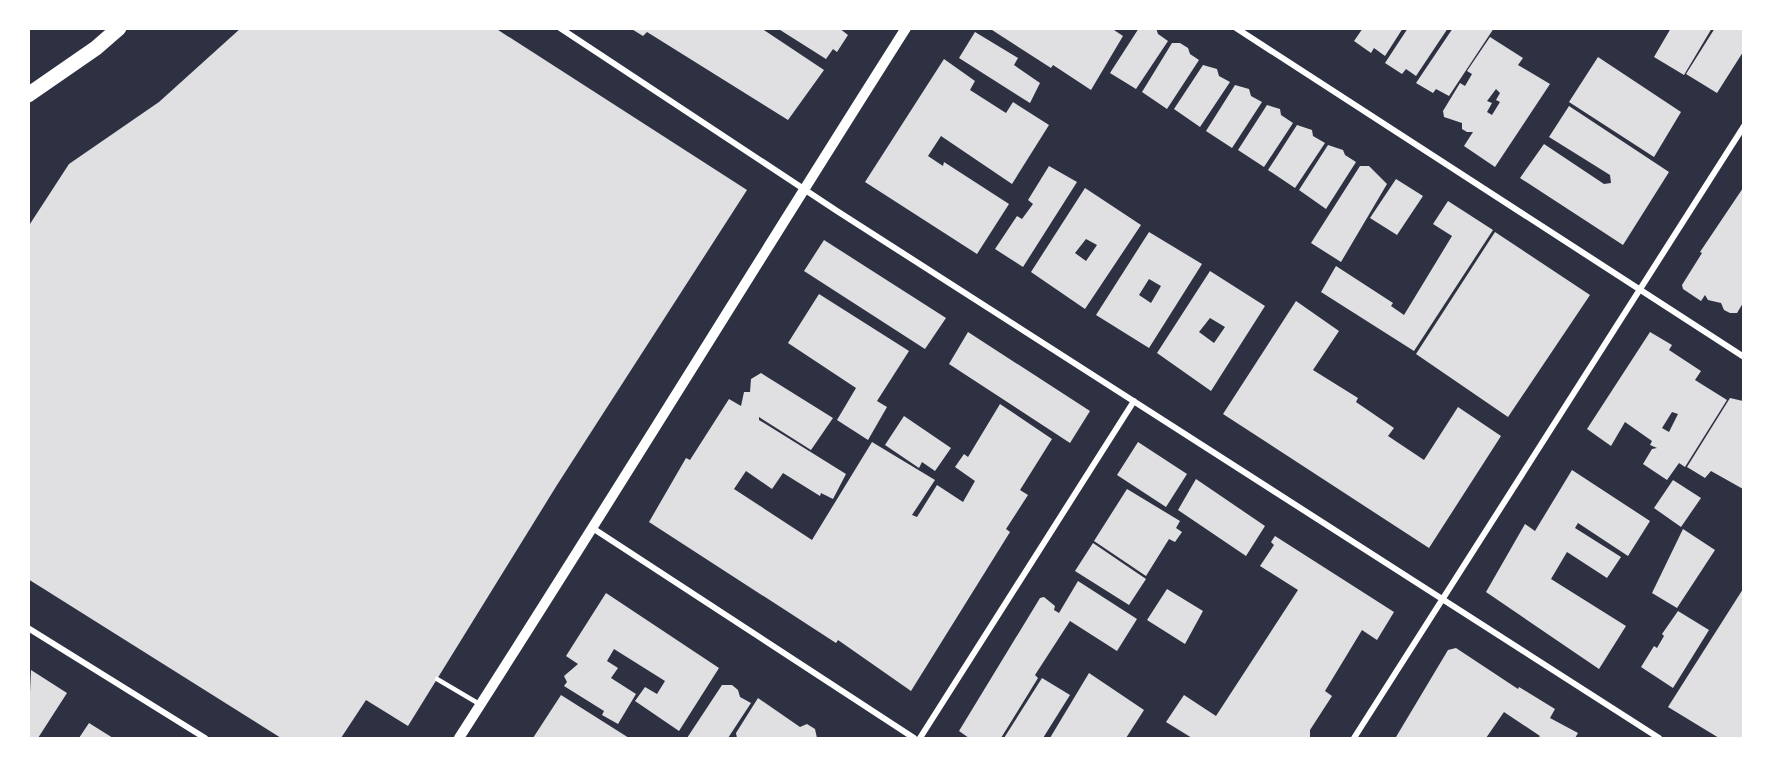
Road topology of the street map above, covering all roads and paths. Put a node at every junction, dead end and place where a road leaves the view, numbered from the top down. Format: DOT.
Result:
graph roads {
  1 [pos="119,28"];
  2 [pos="560,28"];
  3 [pos="906,28"];
  4 [pos="1236,28"];
  5 [pos="28,95"];
  6 [pos="1743,126"];
  7 [pos="805,188"];
  8 [pos="1639,290"];
  9 [pos="1743,357"];
  10 [pos="1134,401"];
  11 [pos="594,529"];
  12 [pos="1442,599"];
  13 [pos="28,628"];
  14 [pos="437,679"];
  15 [pos="481,705"];
  16 [pos="206,738"];
  17 [pos="459,738"];
  18 [pos="914,738"];
  19 [pos="920,738"];
  20 [pos="1354,738"];
  21 [pos="1659,738"];
  1 -- 5 [label="main road"];
  2 -- 7 [label="street"];
  3 -- 7 [label="street"];
  4 -- 8 [label="street"];
  6 -- 8 [label="street"];
  7 -- 10 [label="street"];
  7 -- 11 [label="street"];
  8 -- 9 [label="street"];
  8 -- 12 [label="street"];
  10 -- 12 [label="street"];
  10 -- 19 [label="street"];
  11 -- 15 [label="street"];
  11 -- 18 [label="street"];
  12 -- 20 [label="street"];
  12 -- 21 [label="street"];
  13 -- 16 [label="street"];
  14 -- 15 [label="lane"];
  15 -- 17 [label="street"];
}
